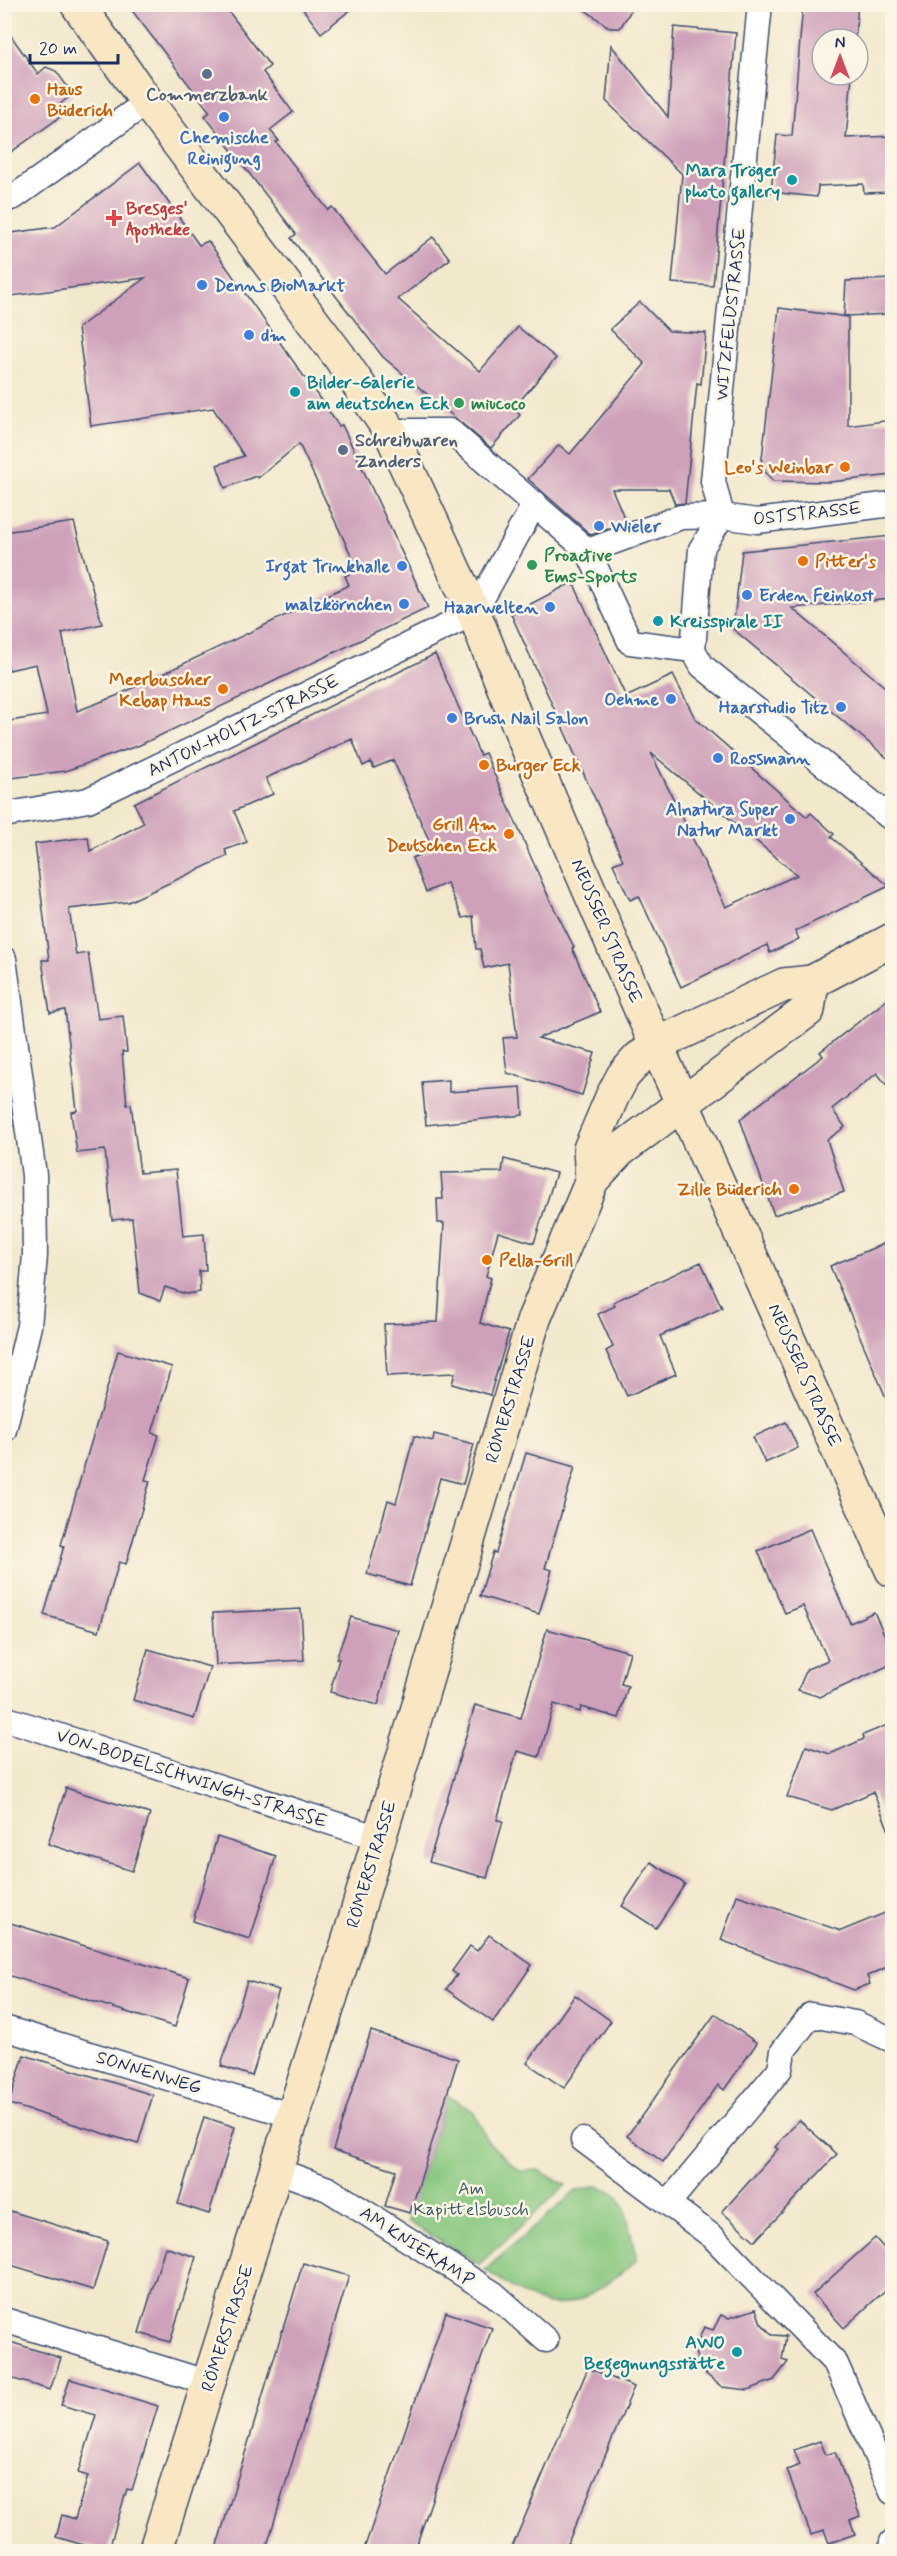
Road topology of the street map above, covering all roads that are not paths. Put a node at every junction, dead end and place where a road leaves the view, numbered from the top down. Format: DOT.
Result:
graph roads {
  1 [pos="77,4"];
  2 [pos="760,4"];
  3 [pos="147,102"];
  4 [pos="4,200"];
  5 [pos="390,431"];
  6 [pos="535,503"];
  7 [pos="892,504"];
  8 [pos="722,516"];
  9 [pos="588,551"];
  10 [pos="474,613"];
  11 [pos="693,650"];
  12 [pos="4,815"];
  13 [pos="892,819"];
  14 [pos="892,940"];
  15 [pos="4,959"];
  16 [pos="812,982"];
  17 [pos="657,1047"];
  18 [pos="684,1102"];
  19 [pos="592,1180"];
  20 [pos="4,1430"];
  21 [pos="892,1570"];
  22 [pos="4,1718"];
  23 [pos="379,1838"];
  24 [pos="4,2028"];
  25 [pos="892,2040"];
  26 [pos="293,2116"];
  27 [pos="583,2140"];
  28 [pos="276,2170"];
  29 [pos="669,2202"];
  30 [pos="4,2320"];
  31 [pos="546,2340"];
  32 [pos="209,2383"];
  33 [pos="892,2492"];
  34 [pos="892,2542"];
  35 [pos="155,2552"];
  36 [pos="891,2552"];
  1 -- 3 [label="main road, NEUSSER STRASSE"];
  2 -- 8 [label="street, WITZFELDSTRASSE"];
  3 -- 4 [label="street"];
  3 -- 5 [label="main road, NEUSSER STRASSE"];
  5 -- 6 [label="street"];
  5 -- 10 [label="main road, NEUSSER STRASSE"];
  6 -- 9 [label="street"];
  6 -- 10 [label="street"];
  7 -- 8 [label="street, OSTSTRASSE"];
  8 -- 9 [label="street, OSTSTRASSE"];
  8 -- 11 [label="street"];
  9 -- 11 [label="street"];
  10 -- 12 [label="street, ANTON-HOLTZ-STRASSE"];
  10 -- 17 [label="main road, NEUSSER STRASSE"];
  11 -- 13 [label="street"];
  14 -- 16 [label="main road"];
  15 -- 20 [label="street"];
  16 -- 17 [label="main road, RÖMERSTRASSE"];
  16 -- 18 [label="main road, RÖMERSTRASSE"];
  17 -- 18 [label="main road, NEUSSER STRASSE"];
  17 -- 19 [label="main road, RÖMERSTRASSE"];
  18 -- 19 [label="main road, RÖMERSTRASSE"];
  18 -- 21 [label="main road, NEUSSER STRASSE"];
  19 -- 23 [label="main road, RÖMERSTRASSE"];
  22 -- 23 [label="street, VON-BODELSCHWINGH-STRASSE"];
  23 -- 26 [label="main road, RÖMERSTRASSE"];
  24 -- 26 [label="street, SONNENWEG"];
  25 -- 29 [label="street"];
  26 -- 28 [label="main road, RÖMERSTRASSE"];
  27 -- 29 [label="street"];
  28 -- 31 [label="street, AM KNIEKAMP"];
  28 -- 32 [label="main road, RÖMERSTRASSE"];
  29 -- 33 [label="street"];
  30 -- 32 [label="street"];
  32 -- 35 [label="main road, RÖMERSTRASSE"];
  34 -- 36 [label="street"];
}
